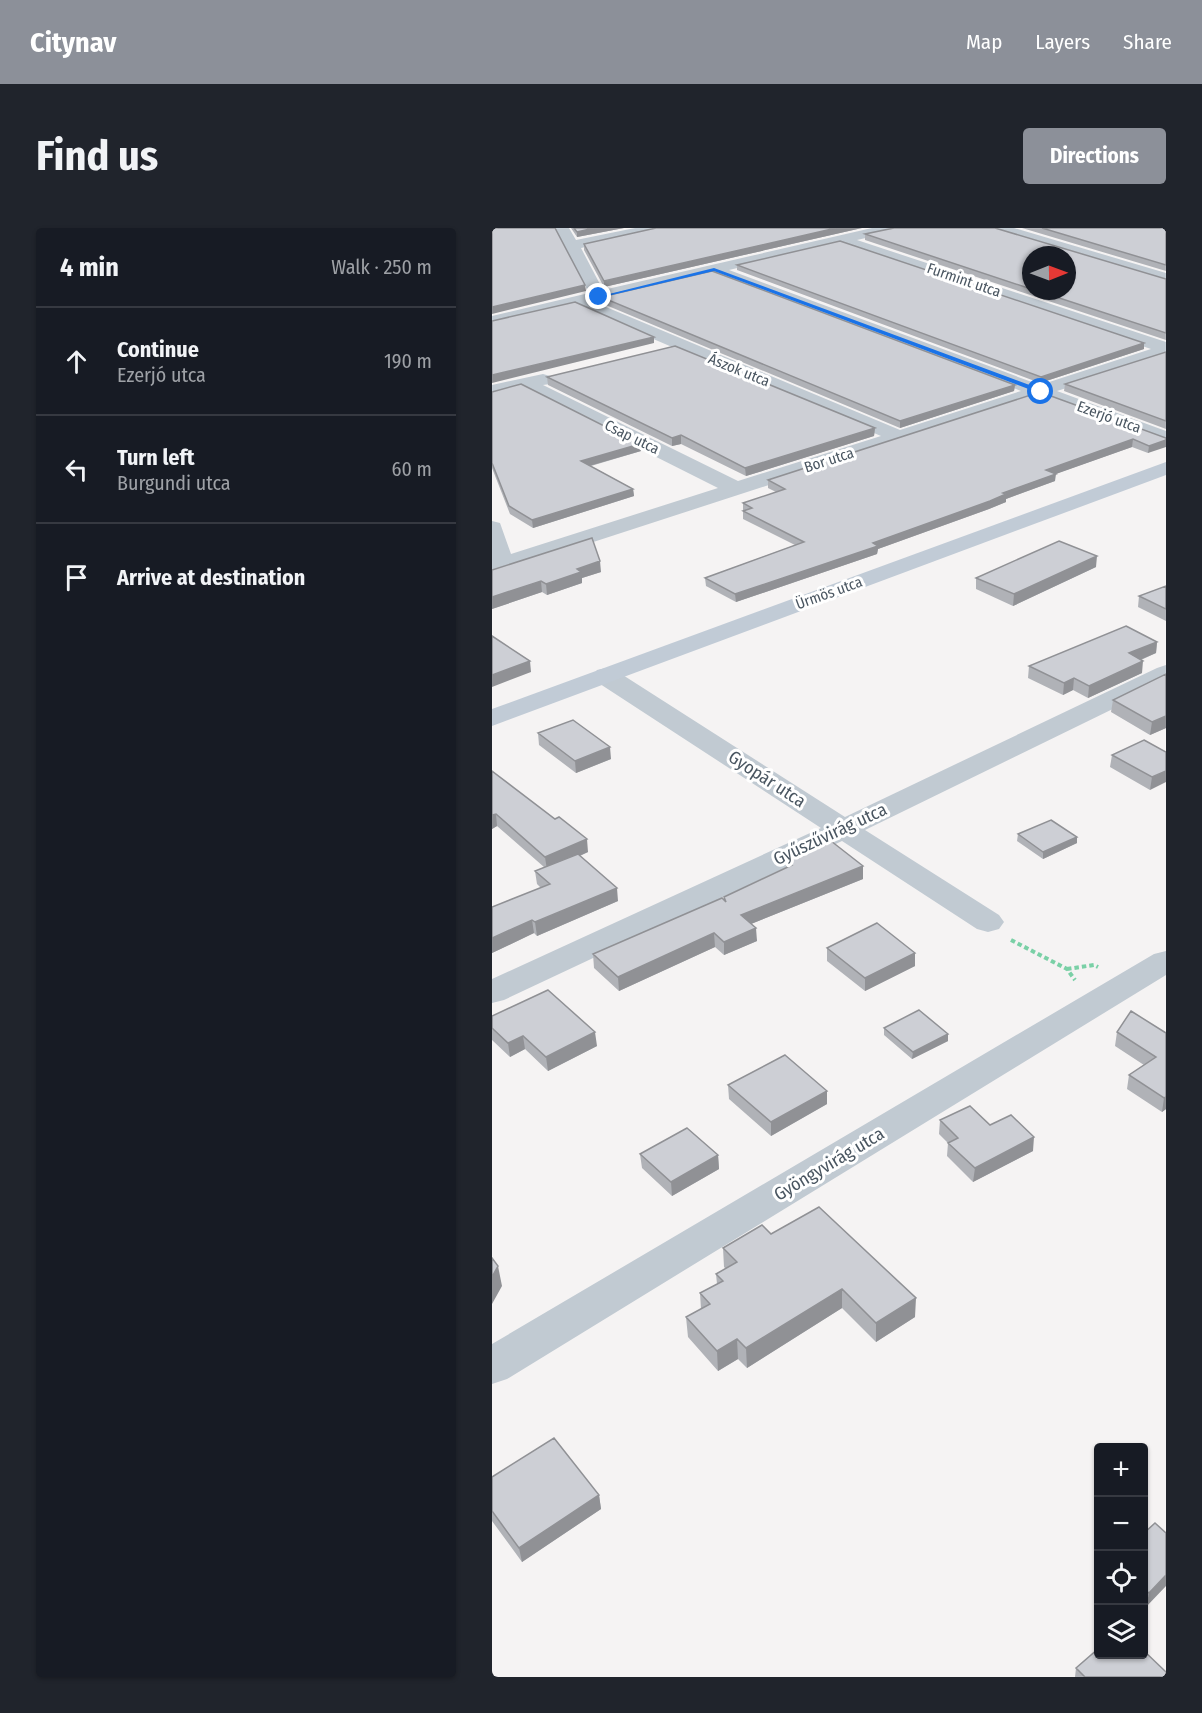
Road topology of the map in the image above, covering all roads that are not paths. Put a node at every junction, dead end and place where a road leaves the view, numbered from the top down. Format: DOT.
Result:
graph roads {
  1 [pos="562,228"];
  2 [pos="656,228"];
  3 [pos="891,228"];
  4 [pos="998,228"];
  5 [pos="805,230"];
  6 [pos="842,240"];
  7 [pos="571,246"];
  8 [pos="714,270"];
  9 [pos="1166,278"];
  10 [pos="599,297"];
  11 [pos="578,302"];
  12 [pos="492,321"];
  13 [pos="678,345"];
  14 [pos="1166,349"];
  15 [pos="645,354"];
  16 [pos="558,376"];
  17 [pos="526,384"];
  18 [pos="492,391"];
  19 [pos="1041,392"];
  20 [pos="901,437"];
  21 [pos="1166,438"];
  22 [pos="1166,468"];
  23 [pos="737,489"];
  24 [pos="492,528"];
  25 [pos="498,567"];
  26 [pos="1166,673"];
  27 [pos="606,676"];
  28 [pos="492,718"];
  29 [pos="845,828"];
  30 [pos="995,930"];
  31 [pos="1166,962"];
  32 [pos="492,992"];
  33 [pos="492,1366"];
  1 -- 7 [label="street"];
  2 -- 7 [label="street"];
  3 -- 6 [label="street"];
  4 -- 9 [label="street"];
  5 -- 6 [label="street, Furmint utca"];
  6 -- 8 [label="street"];
  6 -- 14 [label="street, Furmint utca"];
  7 -- 10 [label="street"];
  8 -- 10 [label="street"];
  8 -- 19 [label="street, Ezerjó utca"];
  10 -- 11 [label="street"];
  11 -- 12 [label="street"];
  11 -- 13 [label="street, Ászok utca"];
  13 -- 15 [label="street"];
  13 -- 20 [label="street, Ászok utca"];
  14 -- 19 [label="street, Bor utca"];
  16 -- 17 [label="street"];
  17 -- 18 [label="street"];
  17 -- 23 [label="street, Csap utca"];
  19 -- 20 [label="street, Bor utca"];
  19 -- 21 [label="street, Ezerjó utca"];
  20 -- 23 [label="street, Bor utca"];
  22 -- 27 [label="street, Ürmös utca"];
  23 -- 25 [label="street, Bor utca"];
  24 -- 25 [label="street"];
  26 -- 29 [label="street, Gyűszűvirág utca"];
  27 -- 28 [label="street, Ürmös utca"];
  27 -- 29 [label="street, Gyopár utca"];
  29 -- 30 [label="street, Gyopár utca"];
  29 -- 32 [label="street, Gyűszűvirág utca"];
  31 -- 33 [label="street, Gyöngyvirág utca"];
}
